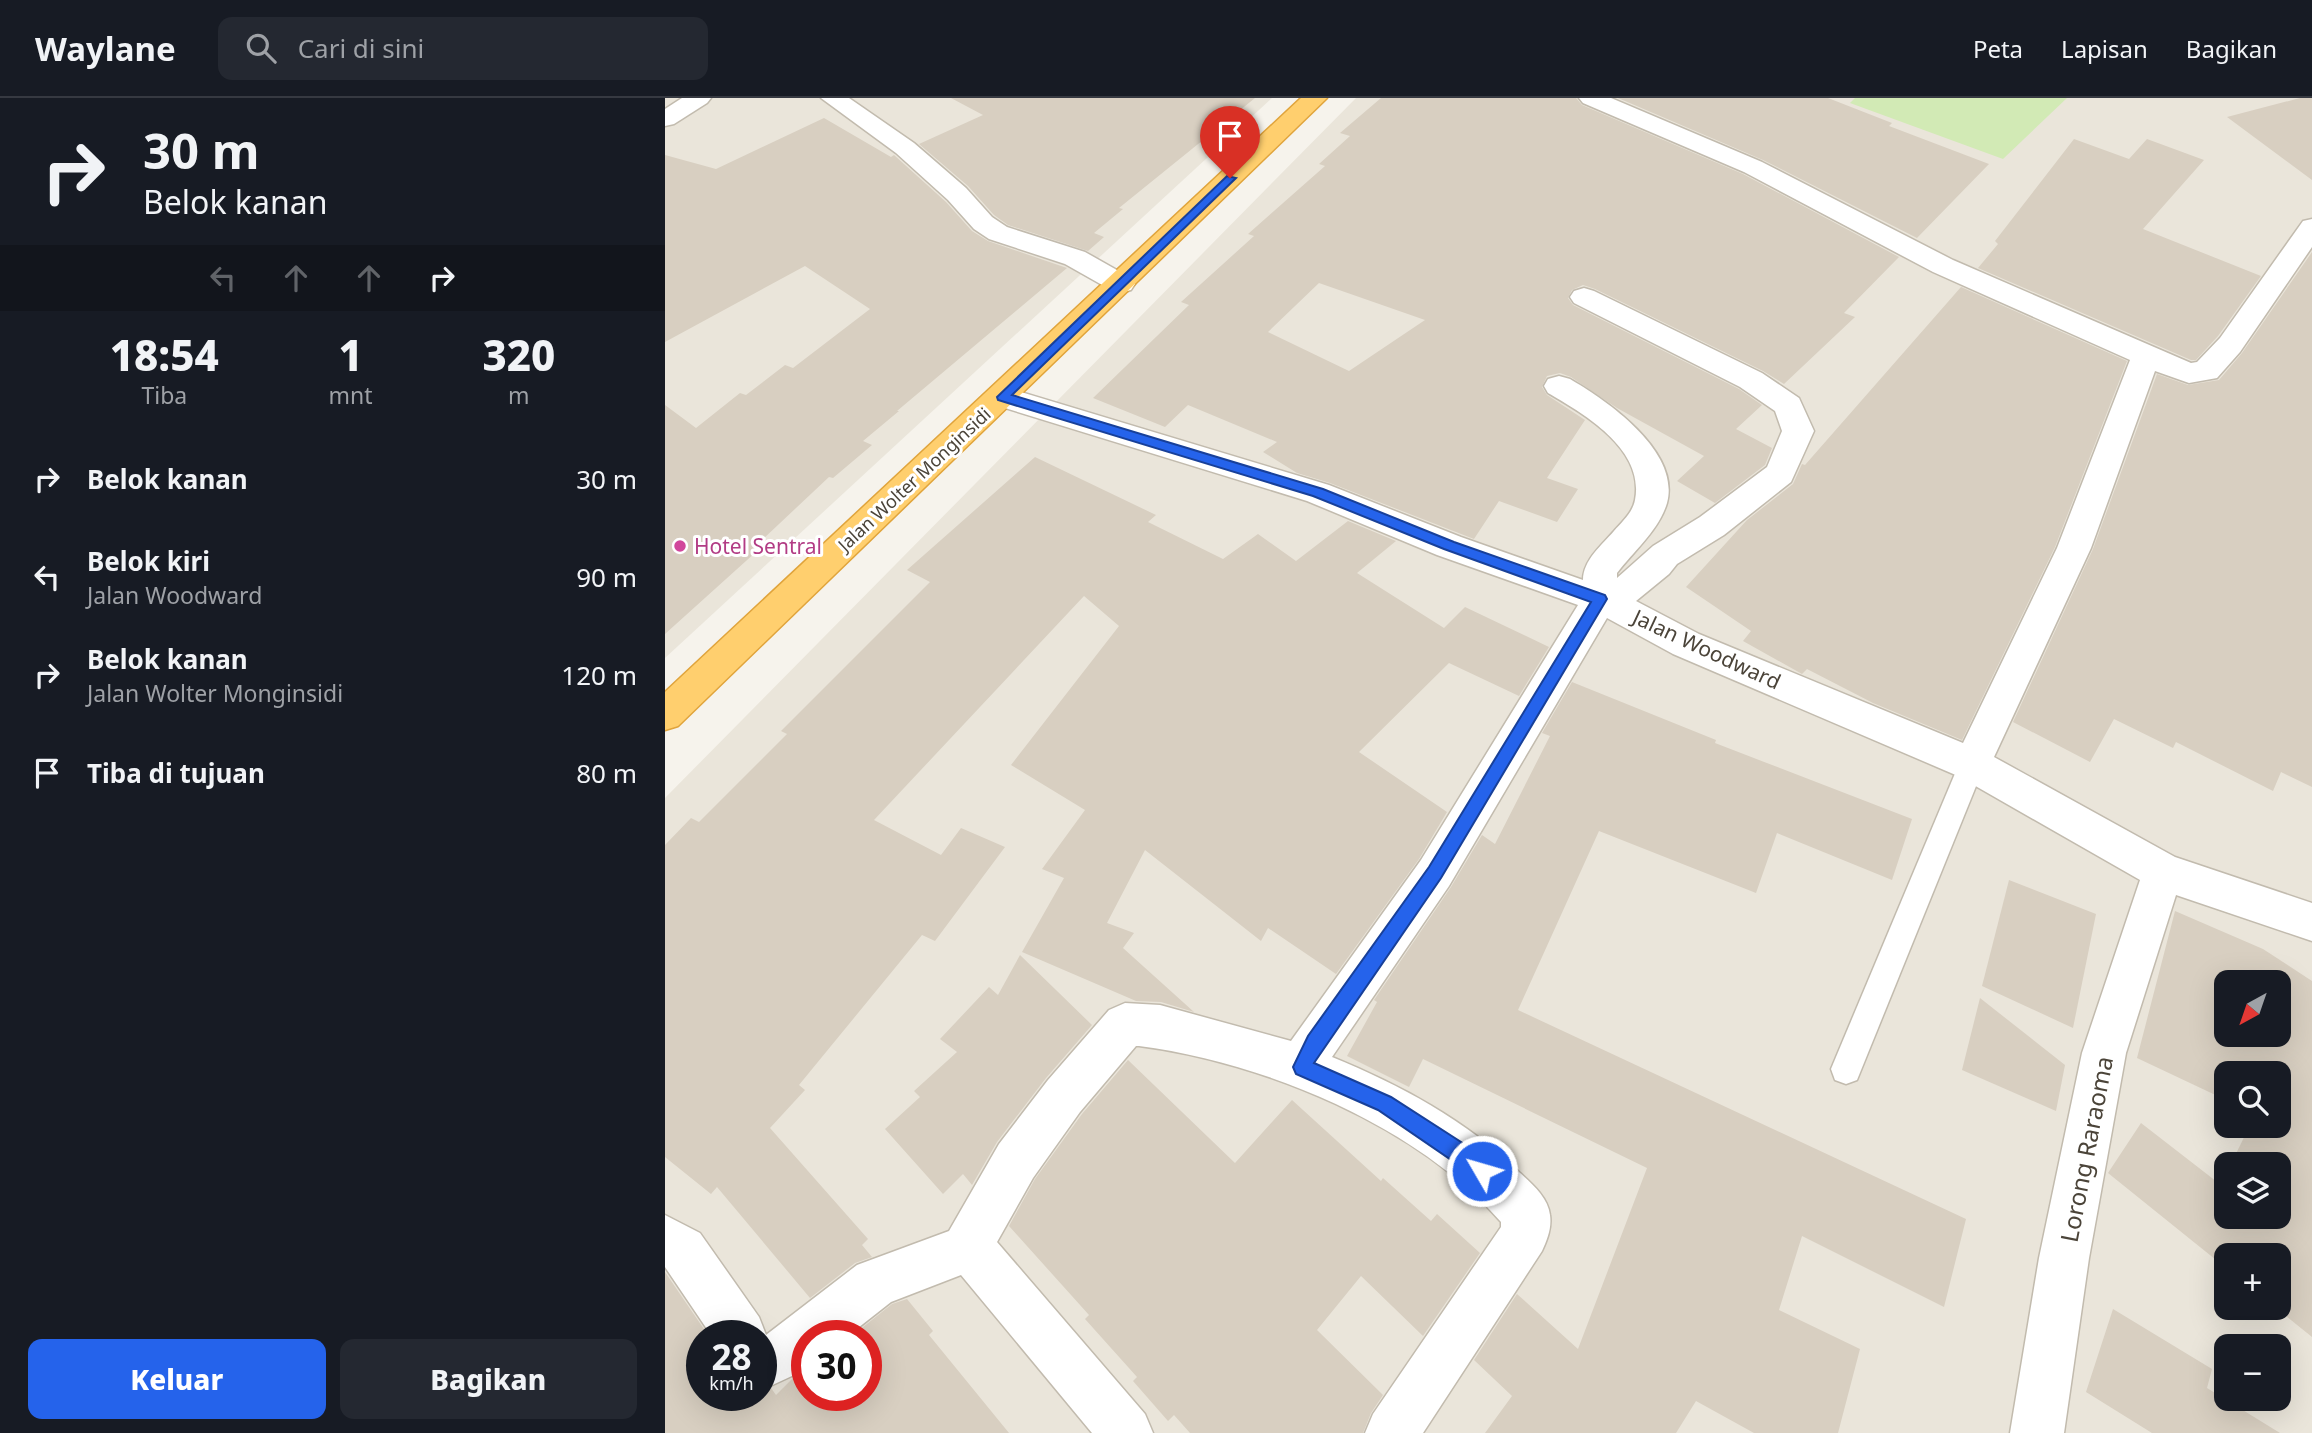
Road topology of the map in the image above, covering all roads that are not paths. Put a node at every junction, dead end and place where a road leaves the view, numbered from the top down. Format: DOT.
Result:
graph roads {
  1 [pos="699,98"];
  2 [pos="832,98"];
  3 [pos="1315,98"];
  4 [pos="1591,98"];
  5 [pos="665,119"];
  6 [pos="2312,228"];
  7 [pos="1121,284"];
  8 [pos="1584,297"];
  9 [pos="2146,356"];
  10 [pos="1559,386"];
  11 [pos="1003,397"];
  12 [pos="1605,601"];
  13 [pos="665,715"];
  14 [pos="1972,764"];
  15 [pos="2163,872"];
  16 [pos="2312,922"];
  17 [pos="1302,1067"];
  18 [pos="1846,1069"];
  19 [pos="665,1240"];
  20 [pos="966,1249"];
  21 [pos="731,1320"];
  22 [pos="828,1320"];
  23 [pos="1126,1433"];
  24 [pos="1392,1433"];
  25 [pos="2038,1433"];
  1 -- 5 [label="street"];
  2 -- 7 [label="street"];
  3 -- 7 [label="highway, Jalan Wolter Monginsidi"];
  4 -- 9 [label="street"];
  6 -- 9 [label="street"];
  7 -- 11 [label="highway, Jalan Wolter Monginsidi"];
  8 -- 12 [label="street"];
  9 -- 14 [label="street"];
  10 -- 12 [label="street"];
  11 -- 12 [label="street, Jalan Woodward"];
  11 -- 13 [label="highway, Jalan Wolter Monginsidi"];
  12 -- 14 [label="street, Jalan Woodward"];
  12 -- 17 [label="street"];
  14 -- 15 [label="street, Jalan Woodward"];
  14 -- 18 [label="lane"];
  15 -- 16 [label="street, Jalan Woodward"];
  15 -- 25 [label="street, Lorong Raraoma"];
  17 -- 20 [label="street"];
  17 -- 24 [label="street"];
  19 -- 21 [label="street"];
  20 -- 22 [label="street"];
  20 -- 23 [label="street"];
}
